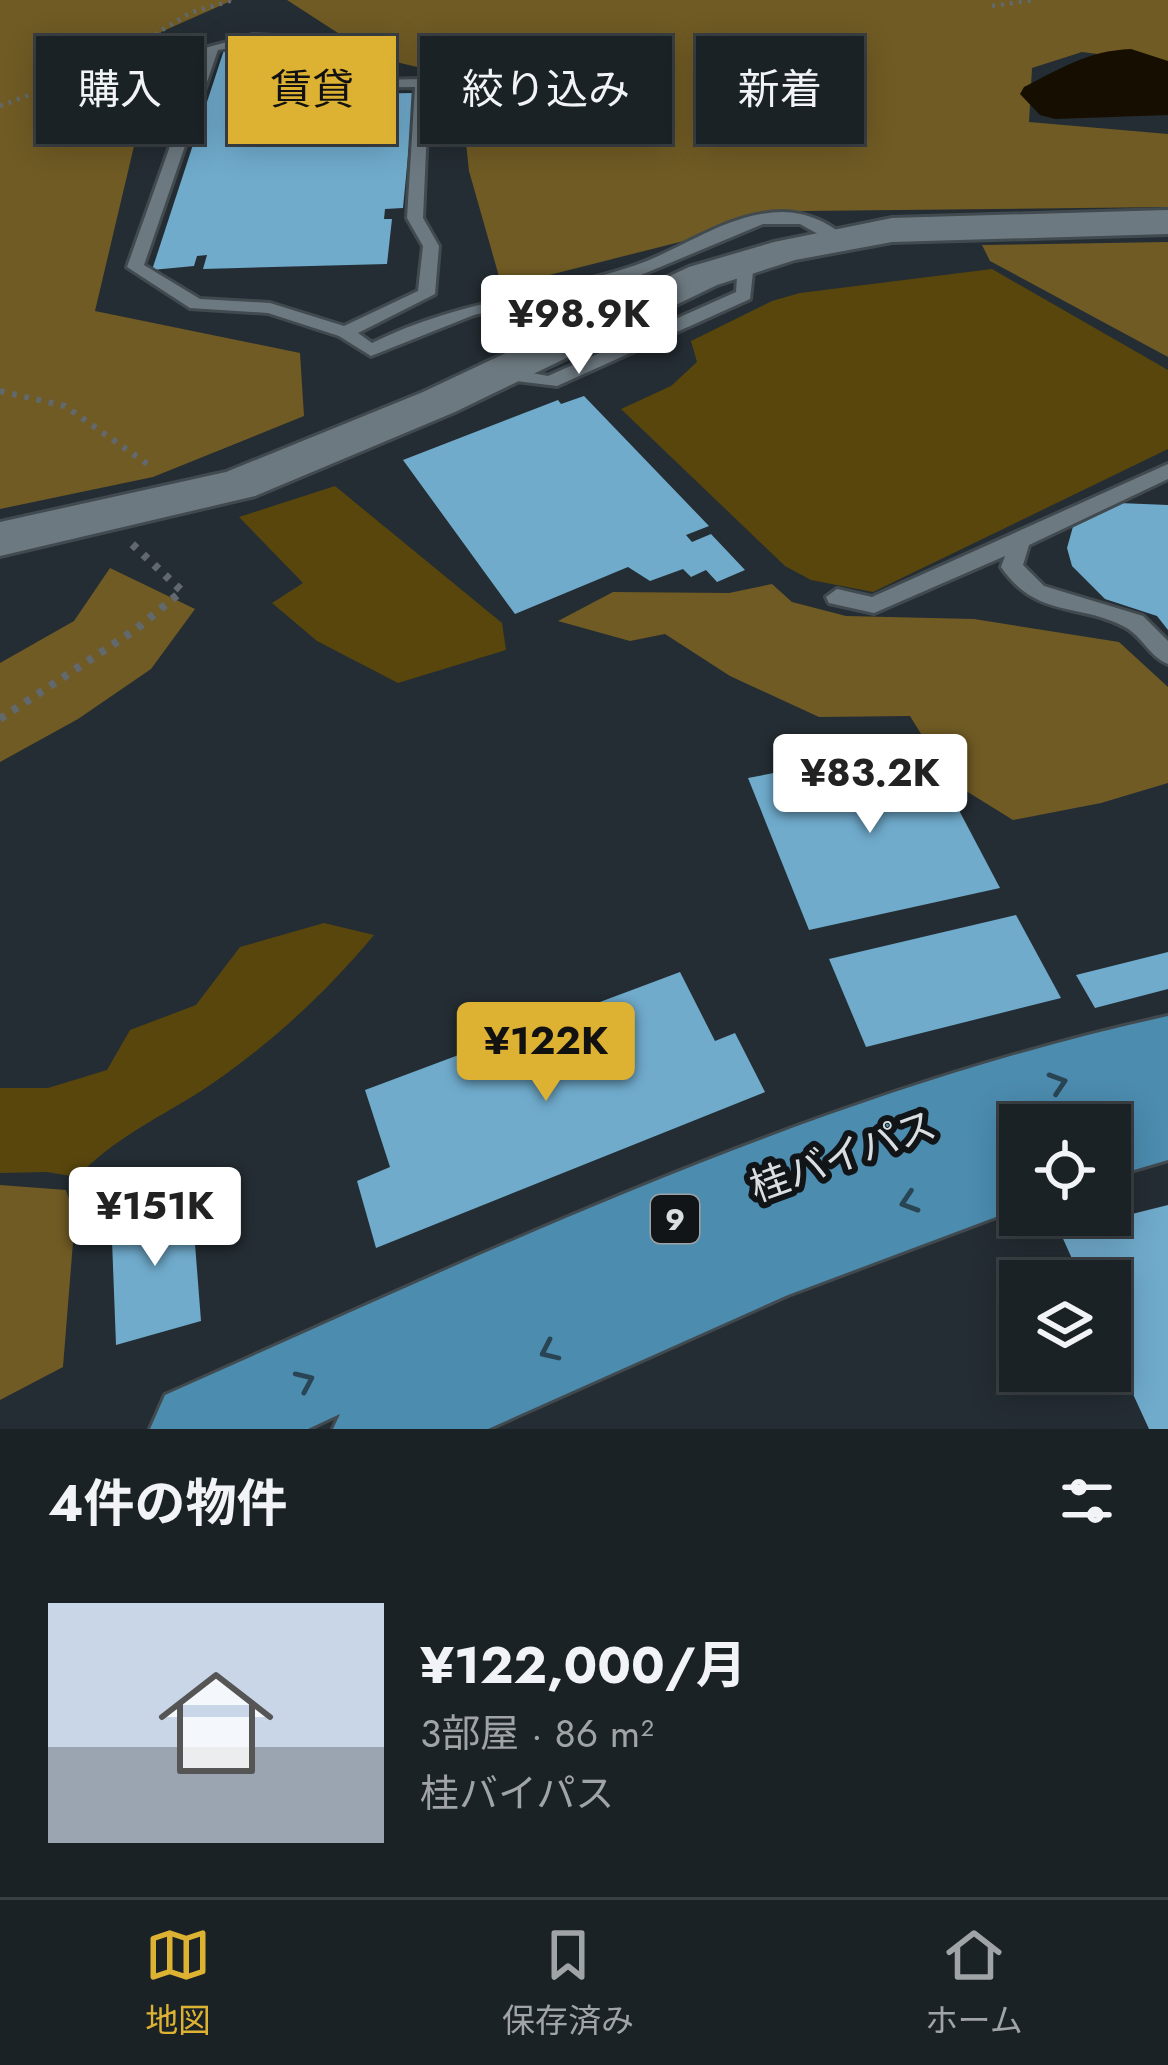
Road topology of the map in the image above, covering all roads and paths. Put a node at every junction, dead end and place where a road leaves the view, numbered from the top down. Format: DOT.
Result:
graph roads {
  1 [pos="233,0"];
  2 [pos="1034,0"];
  3 [pos="992,6"];
  4 [pos="0,106"];
  5 [pos="1168,222"];
  6 [pos="840,240"];
  7 [pos="345,332"];
  8 [pos="0,391"];
  9 [pos="1168,471"];
  10 [pos="196,495"];
  11 [pos="115,516"];
  12 [pos="0,539"];
  13 [pos="1020,541"];
  14 [pos="838,597"];
  15 [pos="1168,655"];
  16 [pos="0,719"];
  17 [pos="1168,1054"];
  18 [pos="1168,1119"];
  19 [pos="1131,1129"];
  20 [pos="999,1172"];
  21 [pos="199,1429"];
  22 [pos="382,1429"];
  1 -- 4 [label="path"];
  2 -- 3 [label="path"];
  5 -- 6 [label="street"];
  6 -- 7 [label="lane"];
  6 -- 10 [label="street"];
  7 -- 7 [label="lane"];
  8 -- 10 [label="path"];
  9 -- 13 [label="lane"];
  10 -- 11 [label="street"];
  11 -- 12 [label="street"];
  11 -- 16 [label="path"];
  13 -- 14 [label="lane"];
  13 -- 15 [label="lane"];
  21 -- 17 [label="highway, 桂バイパス / 9, one-way"];
  18 -- 19 [label="highway"];
  20 -- 22 [label="highway, 桂バイパス / 9, one-way"];
}
